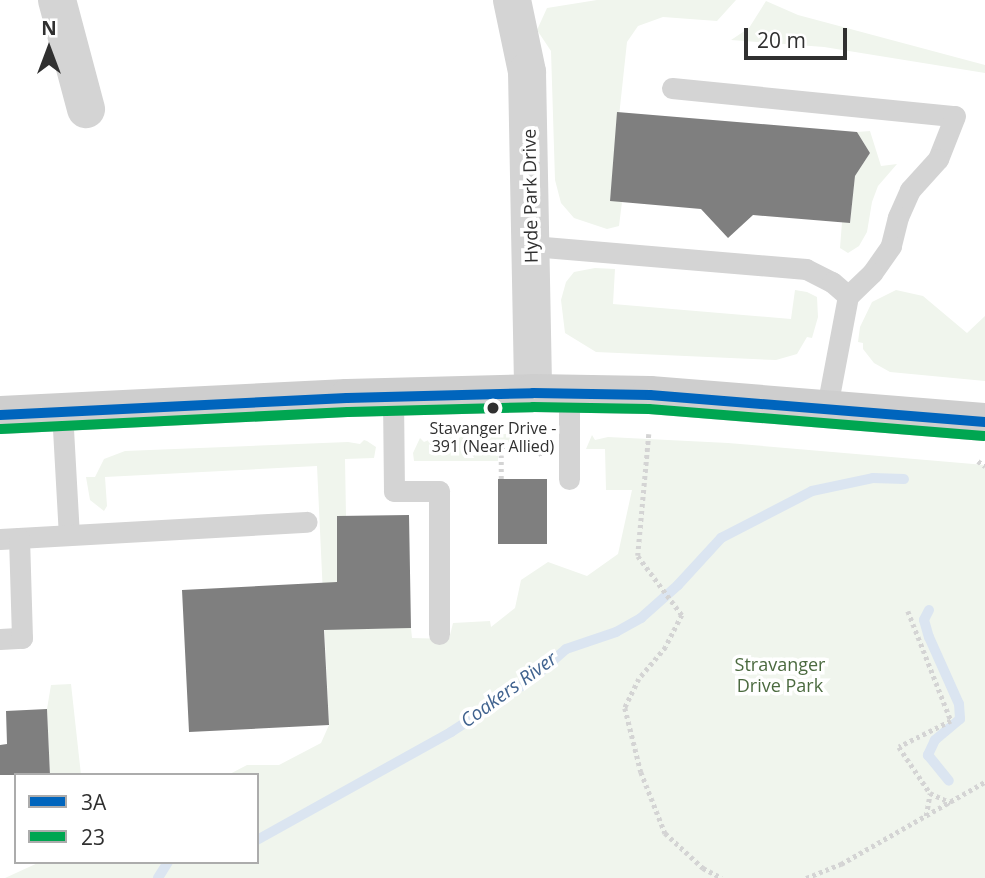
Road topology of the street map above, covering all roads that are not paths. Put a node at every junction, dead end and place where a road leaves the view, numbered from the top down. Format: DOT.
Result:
graph roads {
  1 [pos="57,0"];
  2 [pos="512,0"];
  3 [pos="672,88"];
  4 [pos="86,109"];
  5 [pos="532,246"];
  6 [pos="848,296"];
  7 [pos="551,393"];
  8 [pos="393,397"];
  9 [pos="827,407"];
  10 [pos="62,411"];
  11 [pos="0,415"];
  12 [pos="985,422"];
  13 [pos="569,479"];
  14 [pos="307,522"];
  15 [pos="69,535"];
  16 [pos="9,538"];
  17 [pos="439,634"];
  18 [pos="0,639"];
  1 -- 4 [label="street"];
  2 -- 5 [label="street, Hyde Park Drive"];
  3 -- 6 [label="lane"];
  5 -- 6 [label="lane"];
  5 -- 7 [label="street, Hyde Park Drive"];
  6 -- 9 [label="lane"];
  7 -- 8 [label="street"];
  7 -- 9 [label="street"];
  7 -- 13 [label="lane"];
  8 -- 10 [label="street"];
  8 -- 17 [label="lane"];
  9 -- 12 [label="street"];
  10 -- 11 [label="street"];
  10 -- 15 [label="lane"];
  14 -- 15 [label="lane"];
  15 -- 16 [label="lane"];
  16 -- 18 [label="lane"];
}
